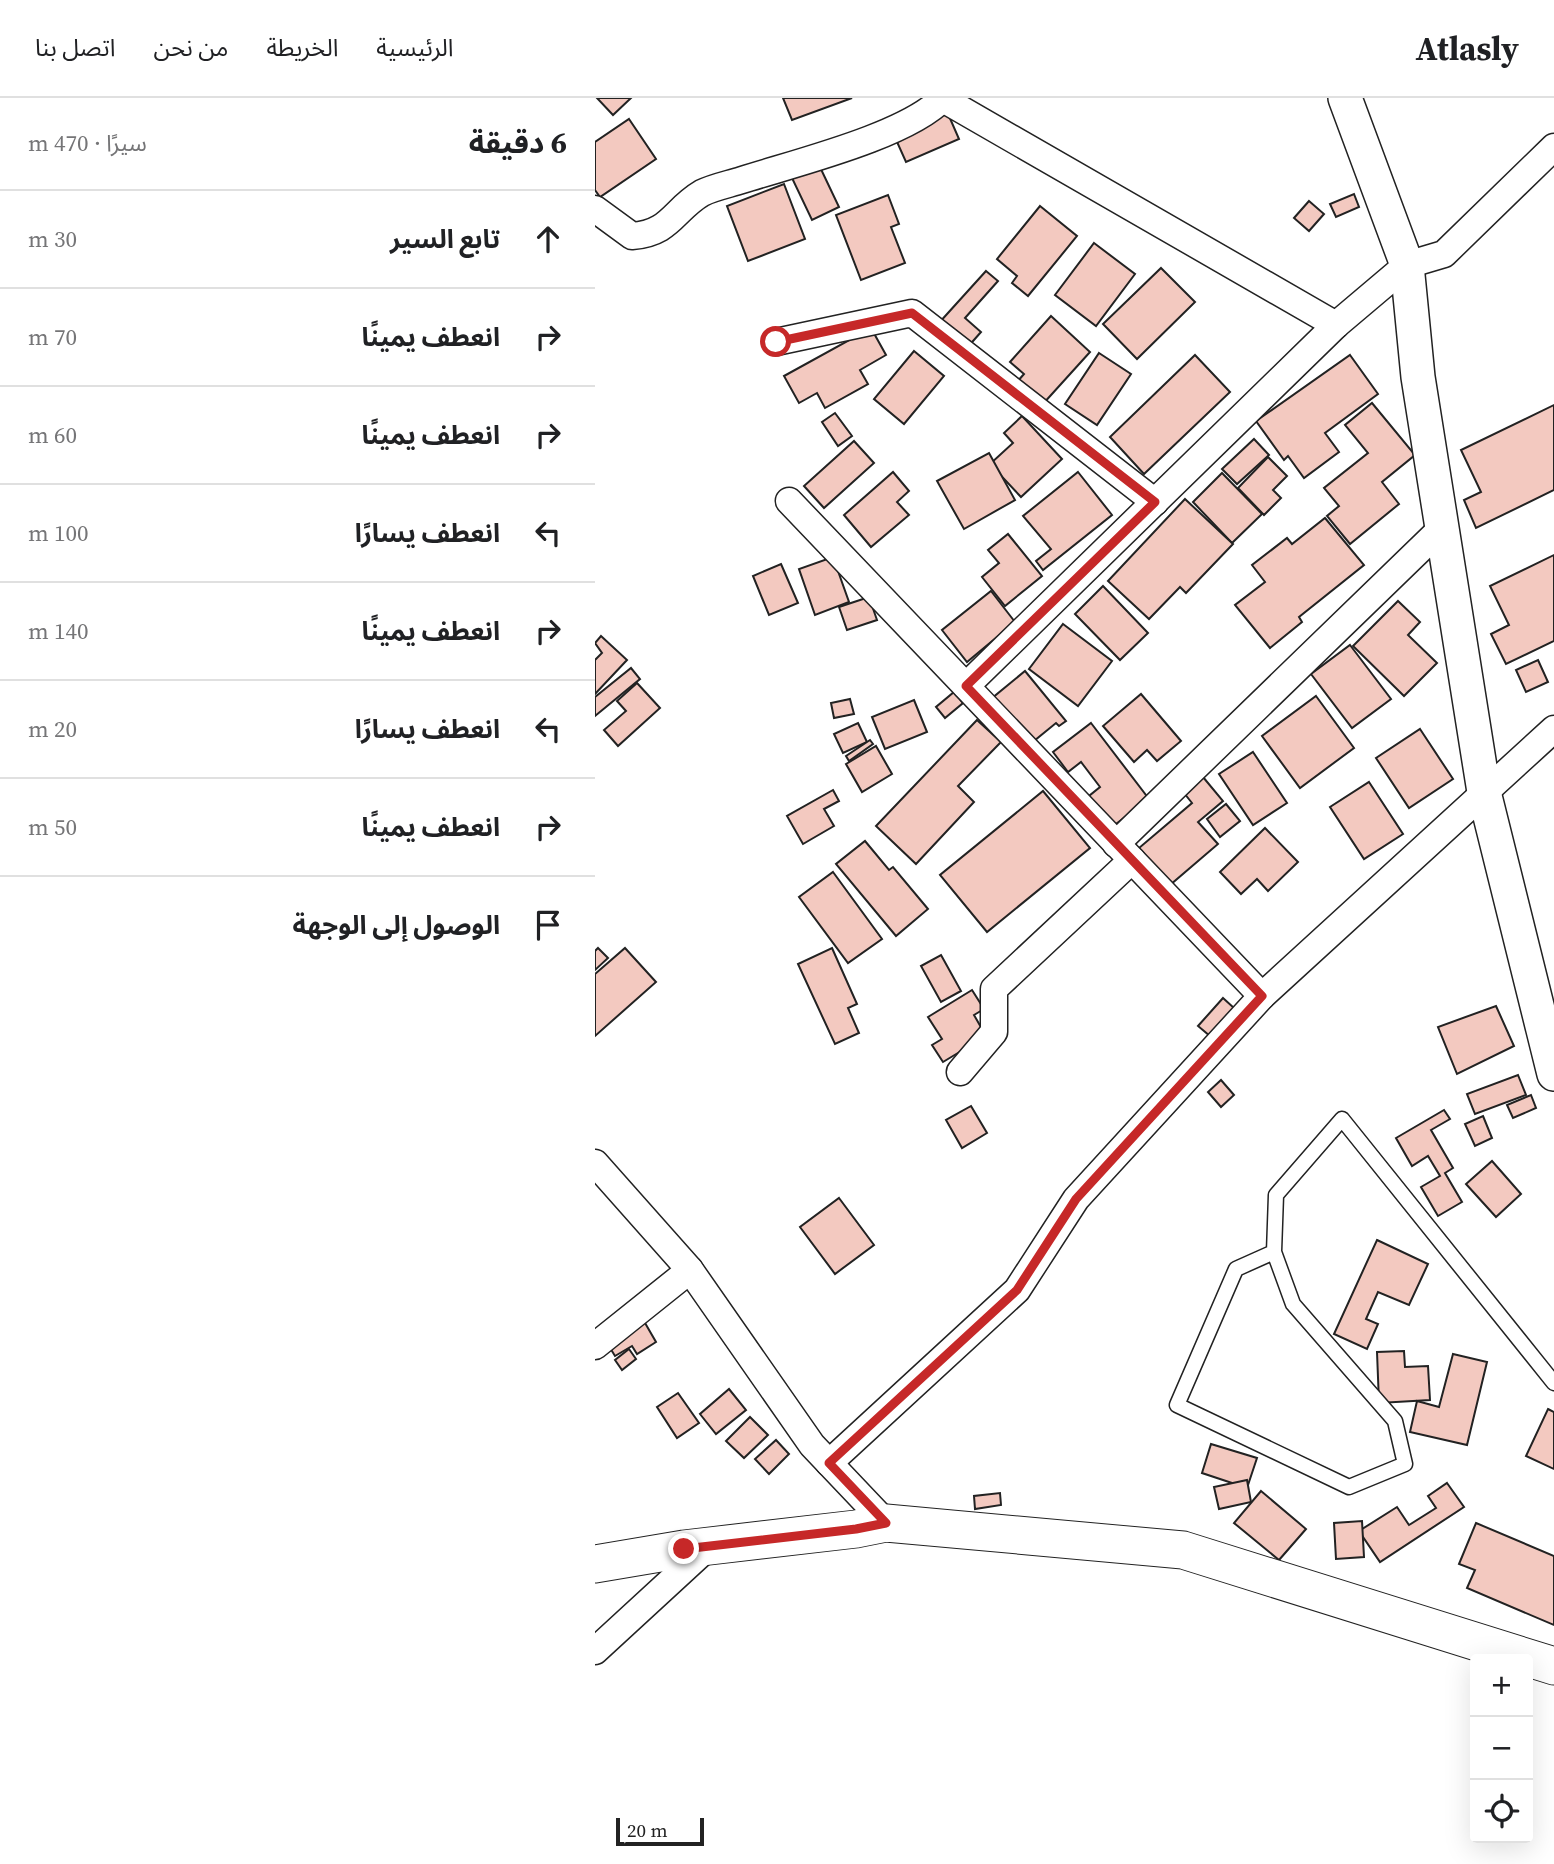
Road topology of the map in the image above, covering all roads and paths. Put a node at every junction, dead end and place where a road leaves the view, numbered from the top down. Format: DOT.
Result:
graph roads {
  1 [pos="1345,98"];
  2 [pos="943,99"];
  3 [pos="1554,147"];
  4 [pos="595,209"];
  5 [pos="1407,265"];
  6 [pos="1336,325"];
  7 [pos="776,342"];
  8 [pos="789,501"];
  9 [pos="1155,502"];
  10 [pos="1442,528"];
  11 [pos="966,686"];
  12 [pos="1554,729"];
  13 [pos="1484,792"];
  14 [pos="1124,852"];
  15 [pos="1262,996"];
  16 [pos="960,1072"];
  17 [pos="1554,1074"];
  18 [pos="595,1163"];
  19 [pos="1274,1252"];
  20 [pos="690,1270"];
  21 [pos="595,1346"];
  22 [pos="1554,1383"];
  23 [pos="829,1463"];
  24 [pos="886,1523"];
  25 [pos="708,1546"];
  26 [pos="595,1564"];
  27 [pos="595,1651"];
  28 [pos="1554,1667"];
  1 -- 5 [label="street"];
  2 -- 4 [label="street"];
  2 -- 6 [label="street"];
  3 -- 5 [label="street"];
  5 -- 6 [label="street"];
  5 -- 10 [label="street"];
  6 -- 9 [label="street"];
  7 -- 9 [label="street"];
  8 -- 11 [label="street"];
  9 -- 11 [label="street"];
  10 -- 13 [label="street"];
  10 -- 14 [label="street"];
  11 -- 14 [label="street"];
  12 -- 13 [label="street"];
  13 -- 15 [label="street"];
  13 -- 17 [label="street"];
  14 -- 15 [label="street"];
  14 -- 16 [label="street"];
  15 -- 23 [label="street"];
  18 -- 20 [label="street"];
  19 -- 19 [label="lane"];
  19 -- 22 [label="lane"];
  20 -- 21 [label="street"];
  20 -- 23 [label="street"];
  23 -- 24 [label="street"];
  24 -- 25 [label="main road"];
  24 -- 28 [label="main road"];
  25 -- 26 [label="main road"];
  25 -- 27 [label="street"];
}
